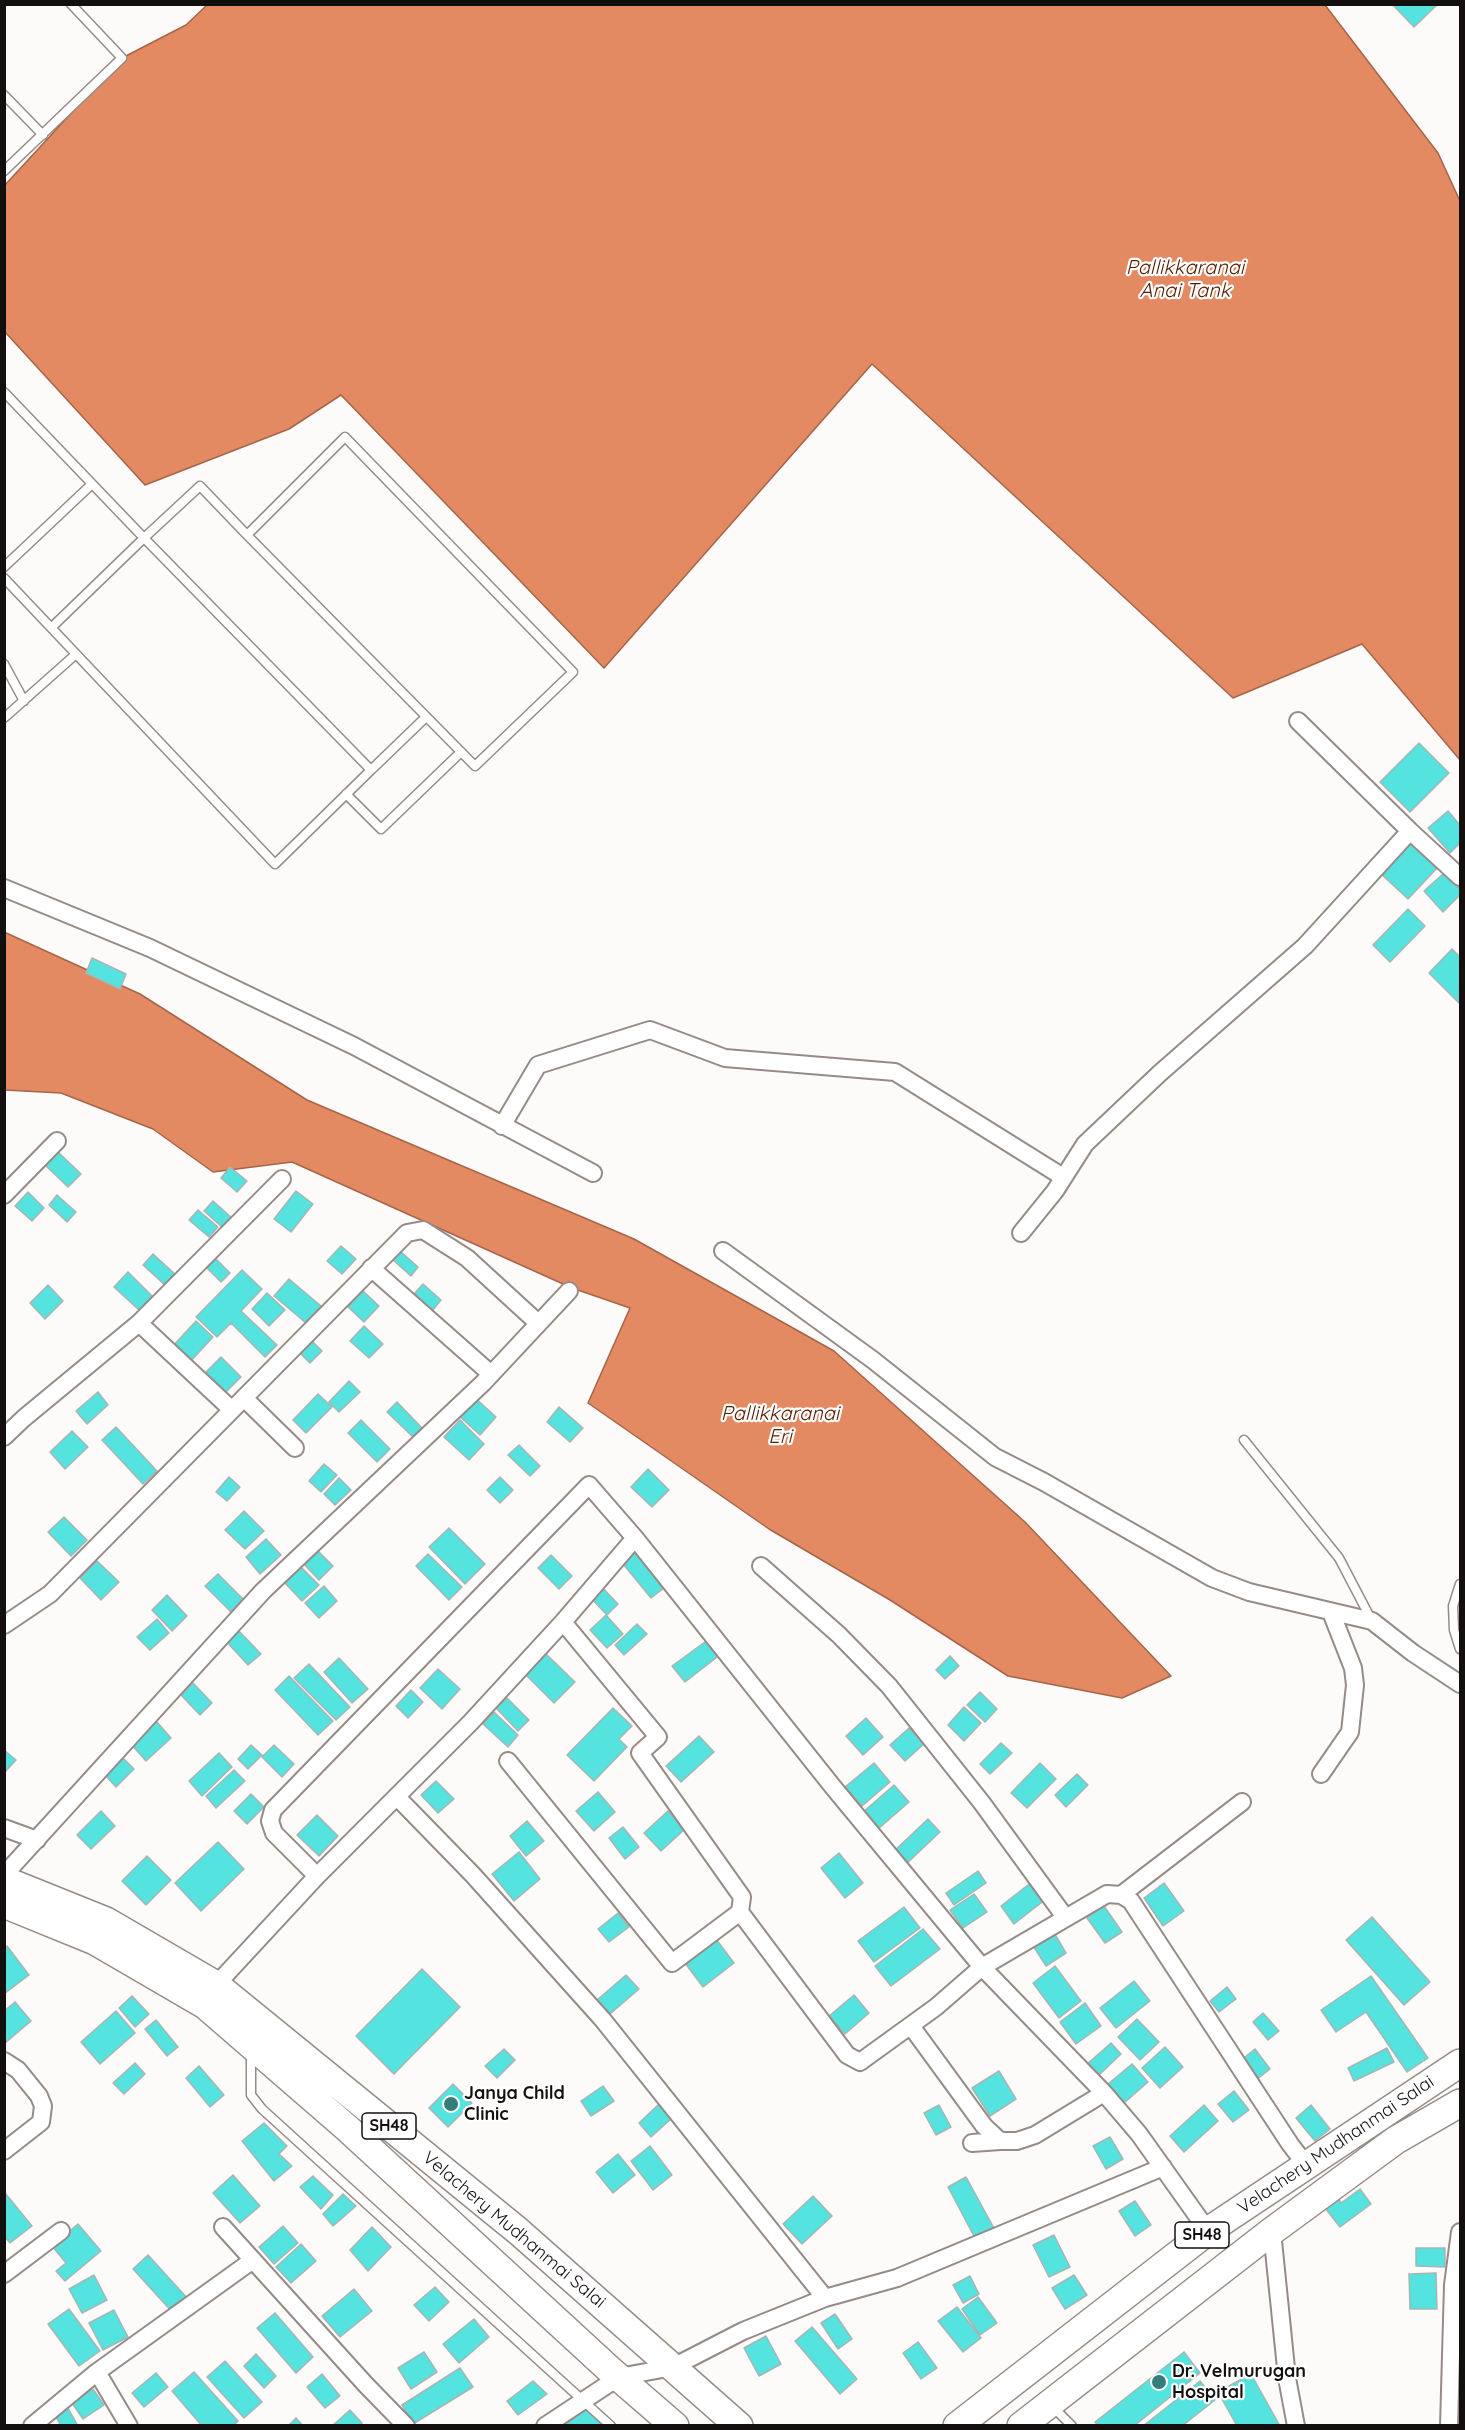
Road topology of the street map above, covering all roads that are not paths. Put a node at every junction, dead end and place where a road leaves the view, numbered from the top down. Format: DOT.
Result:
graph roads {
  1 [pos="71,4"];
  2 [pos="4,95"];
  3 [pos="43,135"];
  4 [pos="4,171"];
  5 [pos="4,392"];
  6 [pos="92,483"];
  7 [pos="248,535"];
  8 [pos="144,538"];
  9 [pos="4,567"];
  10 [pos="4,578"];
  11 [pos="52,627"];
  12 [pos="75,655"];
  13 [pos="4,664"];
  14 [pos="24,701"];
  15 [pos="426,717"];
  16 [pos="4,718"];
  17 [pos="1298,721"];
  18 [pos="460,752"];
  19 [pos="371,770"];
  20 [pos="346,794"];
  21 [pos="1410,831"];
  22 [pos="1461,877"];
  23 [pos="4,888"];
  24 [pos="502,1126"];
  25 [pos="57,1141"];
  26 [pos="593,1173"];
  27 [pos="1064,1177"];
  28 [pos="282,1179"];
  29 [pos="4,1195"];
  30 [pos="1021,1233"];
  31 [pos="723,1251"];
  32 [pos="371,1268"];
  33 [pos="569,1291"];
  34 [pos="139,1323"];
  35 [pos="538,1323"];
  36 [pos="491,1374"];
  37 [pos="238,1404"];
  38 [pos="4,1437"];
  39 [pos="1244,1440"];
  40 [pos="295,1448"];
  41 [pos="635,1538"];
  42 [pos="761,1566"];
  43 [pos="1461,1584"];
  44 [pos="1331,1611"];
  45 [pos="1372,1621"];
  46 [pos="563,1622"];
  47 [pos="4,1625"];
  48 [pos="1461,1649"];
  49 [pos="1461,1684"];
  50 [pos="508,1761"];
  51 [pos="1321,1774"];
  52 [pos="397,1797"];
  53 [pos="1242,1802"];
  54 [pos="4,1828"];
  55 [pos="37,1840"];
  56 [pos="4,1875"];
  57 [pos="317,1876"];
  58 [pos="4,1880"];
  59 [pos="1121,1895"];
  60 [pos="4,1904"];
  61 [pos="740,1912"];
  62 [pos="1065,1917"];
  63 [pos="982,1967"];
  64 [pos="216,1985"];
  65 [pos="911,2026"];
  66 [pos="251,2046"];
  67 [pos="4,2061"];
  68 [pos="1461,2063"];
  69 [pos="1104,2093"];
  70 [pos="1461,2103"];
  71 [pos="1000,2141"];
  72 [pos="972,2143"];
  73 [pos="4,2151"];
  74 [pos="1306,2165"];
  75 [pos="1163,2167"];
  76 [pos="224,2227"];
  77 [pos="61,2231"];
  78 [pos="1208,2231"];
  79 [pos="1272,2231"];
  80 [pos="1461,2232"];
  81 [pos="253,2260"];
  82 [pos="4,2274"];
  83 [pos="825,2298"];
  84 [pos="673,2367"];
  85 [pos="97,2372"];
  86 [pos="619,2377"];
  87 [pos="585,2399"];
  88 [pos="1051,2404"];
  89 [pos="32,2426"];
  90 [pos="129,2426"];
  91 [pos="406,2426"];
  92 [pos="545,2426"];
  93 [pos="612,2426"];
  94 [pos="675,2426"];
  95 [pos="739,2426"];
  96 [pos="957,2426"];
  97 [pos="1022,2426"];
  98 [pos="1072,2426"];
  99 [pos="1296,2426"];
  100 [pos="1449,2426"];
  1 -- 3 [label="lane"];
  2 -- 3 [label="lane"];
  3 -- 4 [label="lane"];
  5 -- 6 [label="lane"];
  6 -- 8 [label="lane"];
  6 -- 9 [label="lane"];
  7 -- 8 [label="lane"];
  7 -- 15 [label="lane"];
  7 -- 18 [label="lane"];
  8 -- 11 [label="lane"];
  8 -- 19 [label="lane"];
  10 -- 11 [label="lane"];
  11 -- 12 [label="lane"];
  12 -- 14 [label="lane"];
  12 -- 20 [label="lane"];
  13 -- 14 [label="lane"];
  14 -- 16 [label="lane"];
  15 -- 18 [label="lane"];
  15 -- 19 [label="lane"];
  17 -- 21 [label="street"];
  18 -- 20 [label="lane"];
  19 -- 20 [label="lane"];
  21 -- 22 [label="street"];
  21 -- 27 [label="street"];
  23 -- 24 [label="street"];
  24 -- 26 [label="street"];
  24 -- 27 [label="street"];
  25 -- 29 [label="street"];
  27 -- 30 [label="street"];
  28 -- 34 [label="street"];
  31 -- 44 [label="street"];
  32 -- 35 [label="street"];
  32 -- 36 [label="street"];
  32 -- 37 [label="street"];
  33 -- 35 [label="street"];
  34 -- 37 [label="street"];
  34 -- 38 [label="street"];
  35 -- 36 [label="street"];
  36 -- 55 [label="street"];
  37 -- 40 [label="street"];
  37 -- 47 [label="street"];
  39 -- 45 [label="lane"];
  41 -- 46 [label="street"];
  41 -- 57 [label="street"];
  41 -- 63 [label="street"];
  42 -- 62 [label="street"];
  43 -- 48 [label="lane"];
  44 -- 45 [label="street"];
  44 -- 51 [label="street"];
  45 -- 49 [label="street"];
  46 -- 52 [label="street"];
  46 -- 61 [label="street"];
  50 -- 61 [label="street"];
  52 -- 57 [label="street"];
  52 -- 83 [label="street"];
  53 -- 59 [label="street"];
  54 -- 55 [label="street"];
  55 -- 56 [label="street"];
  57 -- 64 [label="street"];
  58 -- 64 [label="main road, Velachery Mudhanmai Salai / SH48"];
  59 -- 62 [label="street"];
  59 -- 74 [label="street"];
  60 -- 66 [label="main road, Velachery Mudhanmai Salai / SH48"];
  61 -- 65 [label="street"];
  62 -- 63 [label="street"];
  63 -- 65 [label="street"];
  63 -- 69 [label="street"];
  64 -- 84 [label="main road, Velachery Mudhanmai Salai / SH48"];
  65 -- 71 [label="street"];
  66 -- 86 [label="main road, Velachery Mudhanmai Salai / SH48"];
  66 -- 87 [label="lane"];
  67 -- 73 [label="street"];
  68 -- 74 [label="main road, Velachery Mudhanmai Salai / SH48"];
  69 -- 71 [label="street"];
  69 -- 75 [label="street"];
  70 -- 79 [label="main road, Velachery Mudhanmai Salai / SH48"];
  71 -- 72 [label="street"];
  74 -- 78 [label="main road, Velachery Mudhanmai Salai / SH48"];
  75 -- 78 [label="street"];
  75 -- 83 [label="street"];
  76 -- 81 [label="street"];
  77 -- 82 [label="street"];
  78 -- 96 [label="main road, Velachery Mudhanmai Salai / SH48"];
  79 -- 88 [label="main road, Velachery Mudhanmai Salai / SH48"];
  79 -- 99 [label="street"];
  80 -- 100 [label="street"];
  81 -- 85 [label="street"];
  81 -- 91 [label="street"];
  83 -- 84 [label="street"];
  84 -- 86 [label="street"];
  84 -- 95 [label="main road, Velachery Mudhanmai Salai / SH48"];
  85 -- 89 [label="street"];
  85 -- 90 [label="street"];
  86 -- 87 [label="street"];
  86 -- 94 [label="main road, Velachery Mudhanmai Salai / SH48"];
  87 -- 92 [label="street"];
  87 -- 93 [label="lane"];
  88 -- 97 [label="main road, Velachery Mudhanmai Salai / SH48"];
  88 -- 98 [label="lane"];
}
